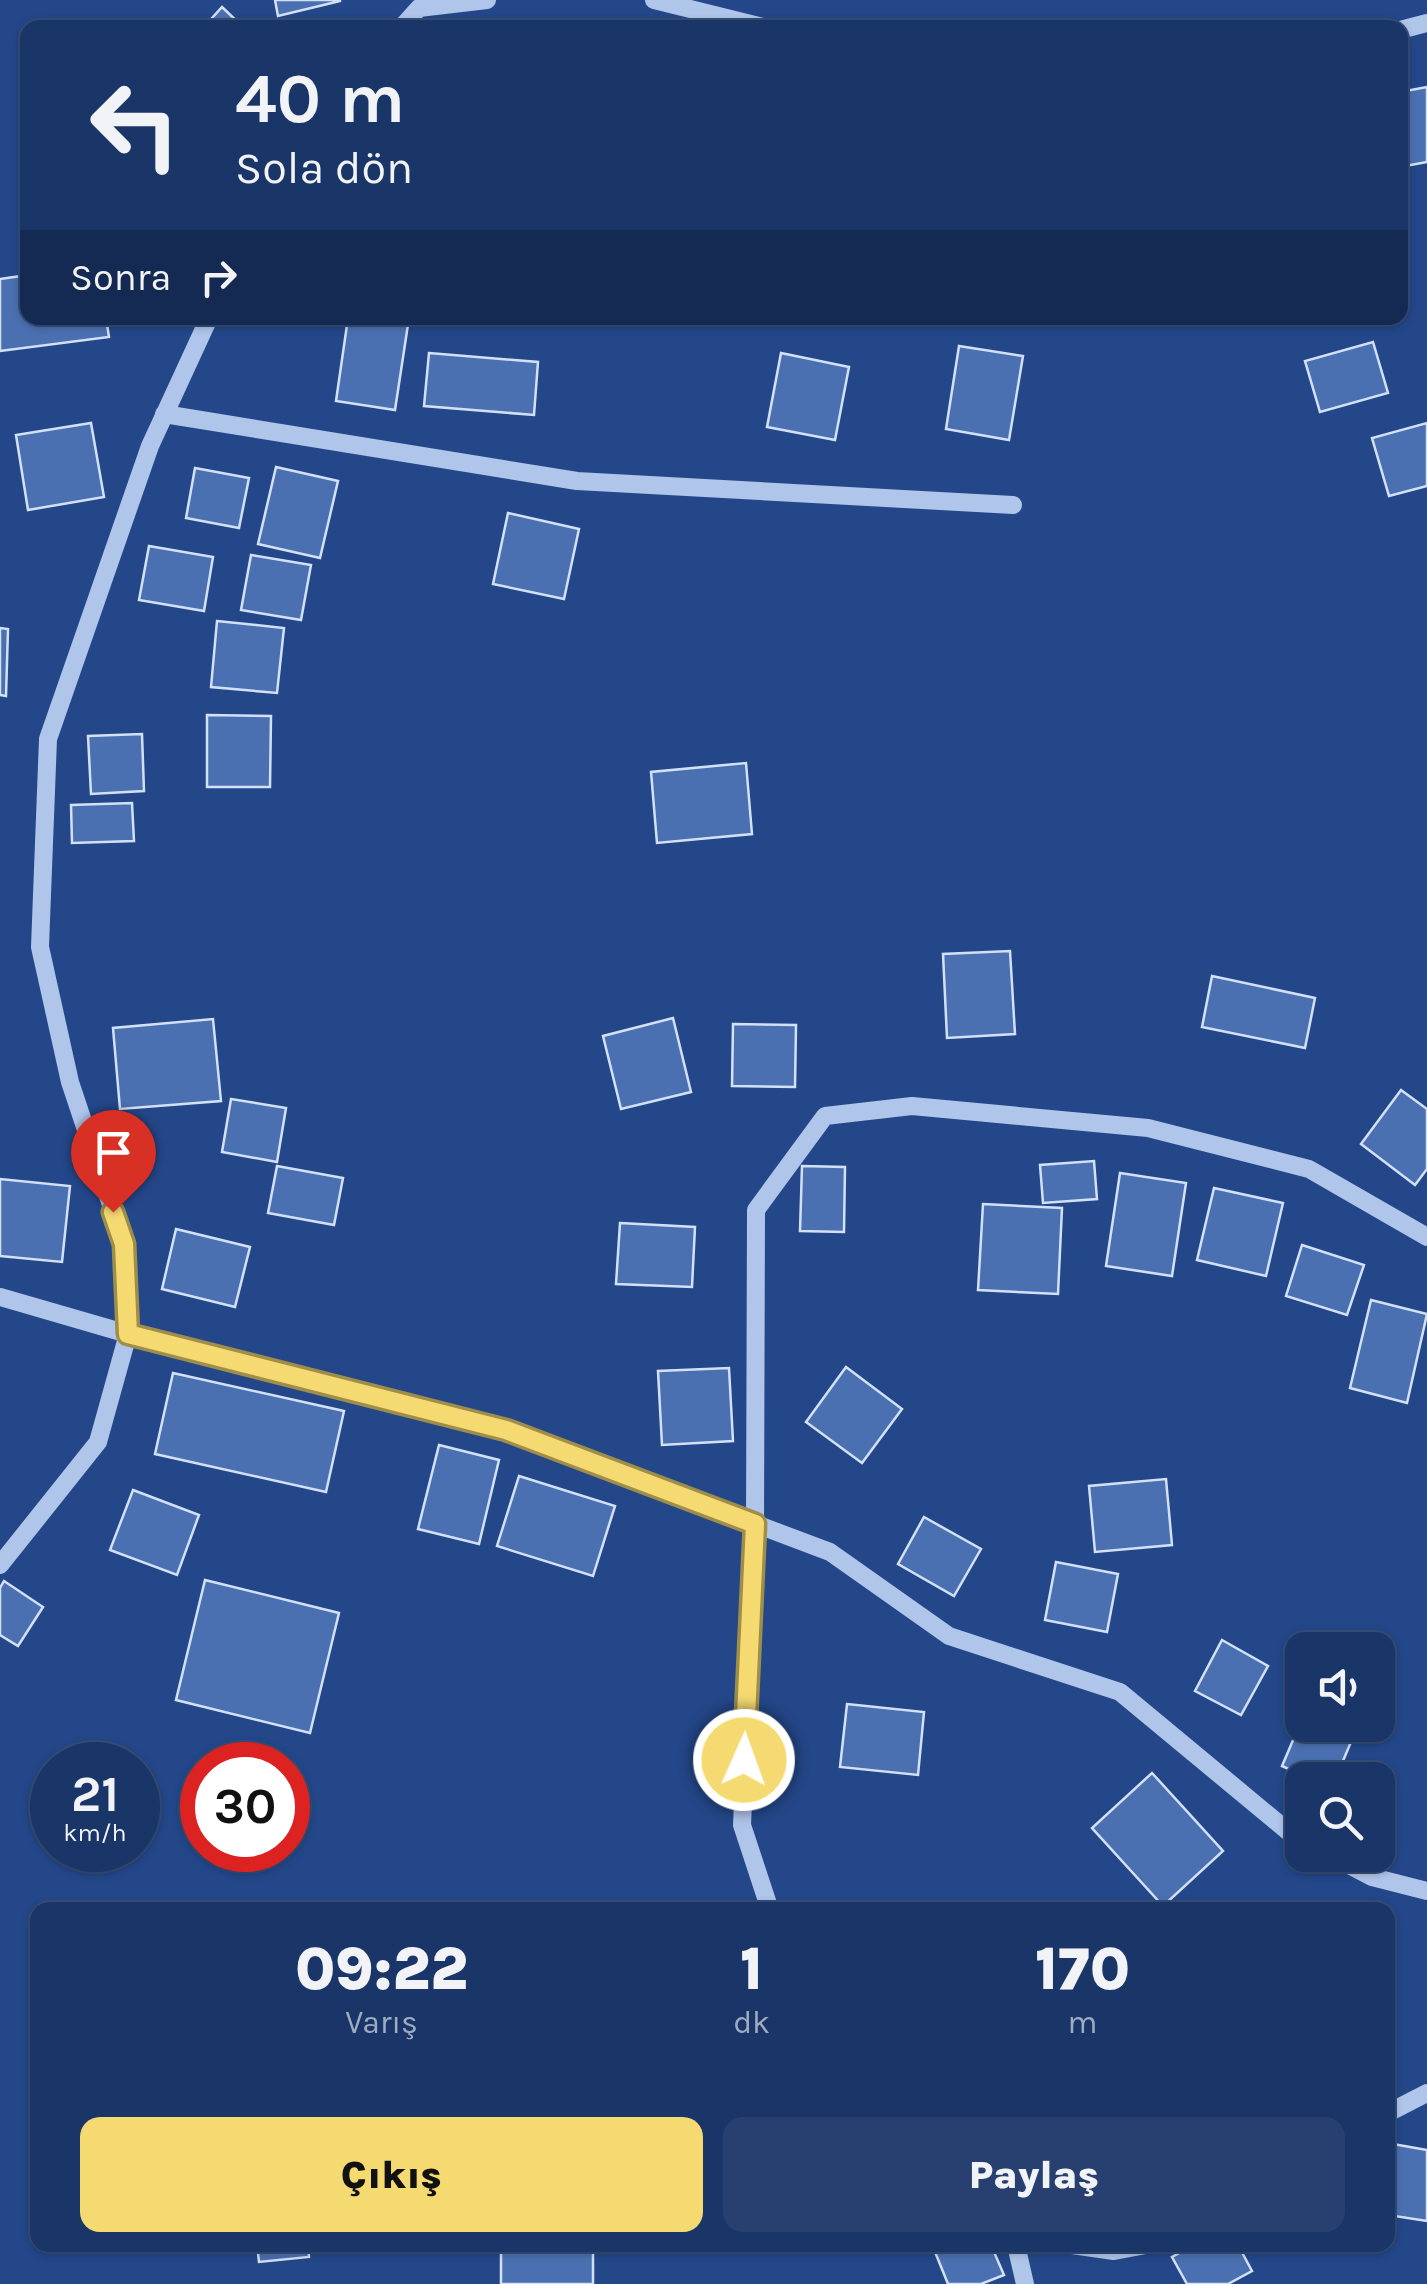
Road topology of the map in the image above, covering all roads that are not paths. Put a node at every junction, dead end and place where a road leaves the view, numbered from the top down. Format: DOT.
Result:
graph roads {
  1 [pos="487,0"];
  2 [pos="654,0"];
  3 [pos="408,20"];
  4 [pos="735,20"];
  5 [pos="206,325"];
  6 [pos="164,414"];
  7 [pos="1013,505"];
  8 [pos="1427,1237"];
  9 [pos="0,1296"];
  10 [pos="128,1334"];
  11 [pos="755,1524"];
  12 [pos="0,1566"];
  13 [pos="1285,1829"];
  14 [pos="1361,1872"];
  15 [pos="1427,1891"];
  16 [pos="767,1902"];
  17 [pos="1427,2093"];
  18 [pos="1395,2109"];
  19 [pos="1018,2252"];
  20 [pos="1025,2284"];
  1 -- 3 [label="street"];
  2 -- 4 [label="street"];
  5 -- 6 [label="street"];
  6 -- 7 [label="street"];
  6 -- 10 [label="street"];
  8 -- 11 [label="street"];
  9 -- 10 [label="street"];
  10 -- 11 [label="street"];
  10 -- 12 [label="street"];
  11 -- 13 [label="street"];
  11 -- 16 [label="street"];
  14 -- 15 [label="street"];
  17 -- 18 [label="street"];
  19 -- 20 [label="street"];
}
